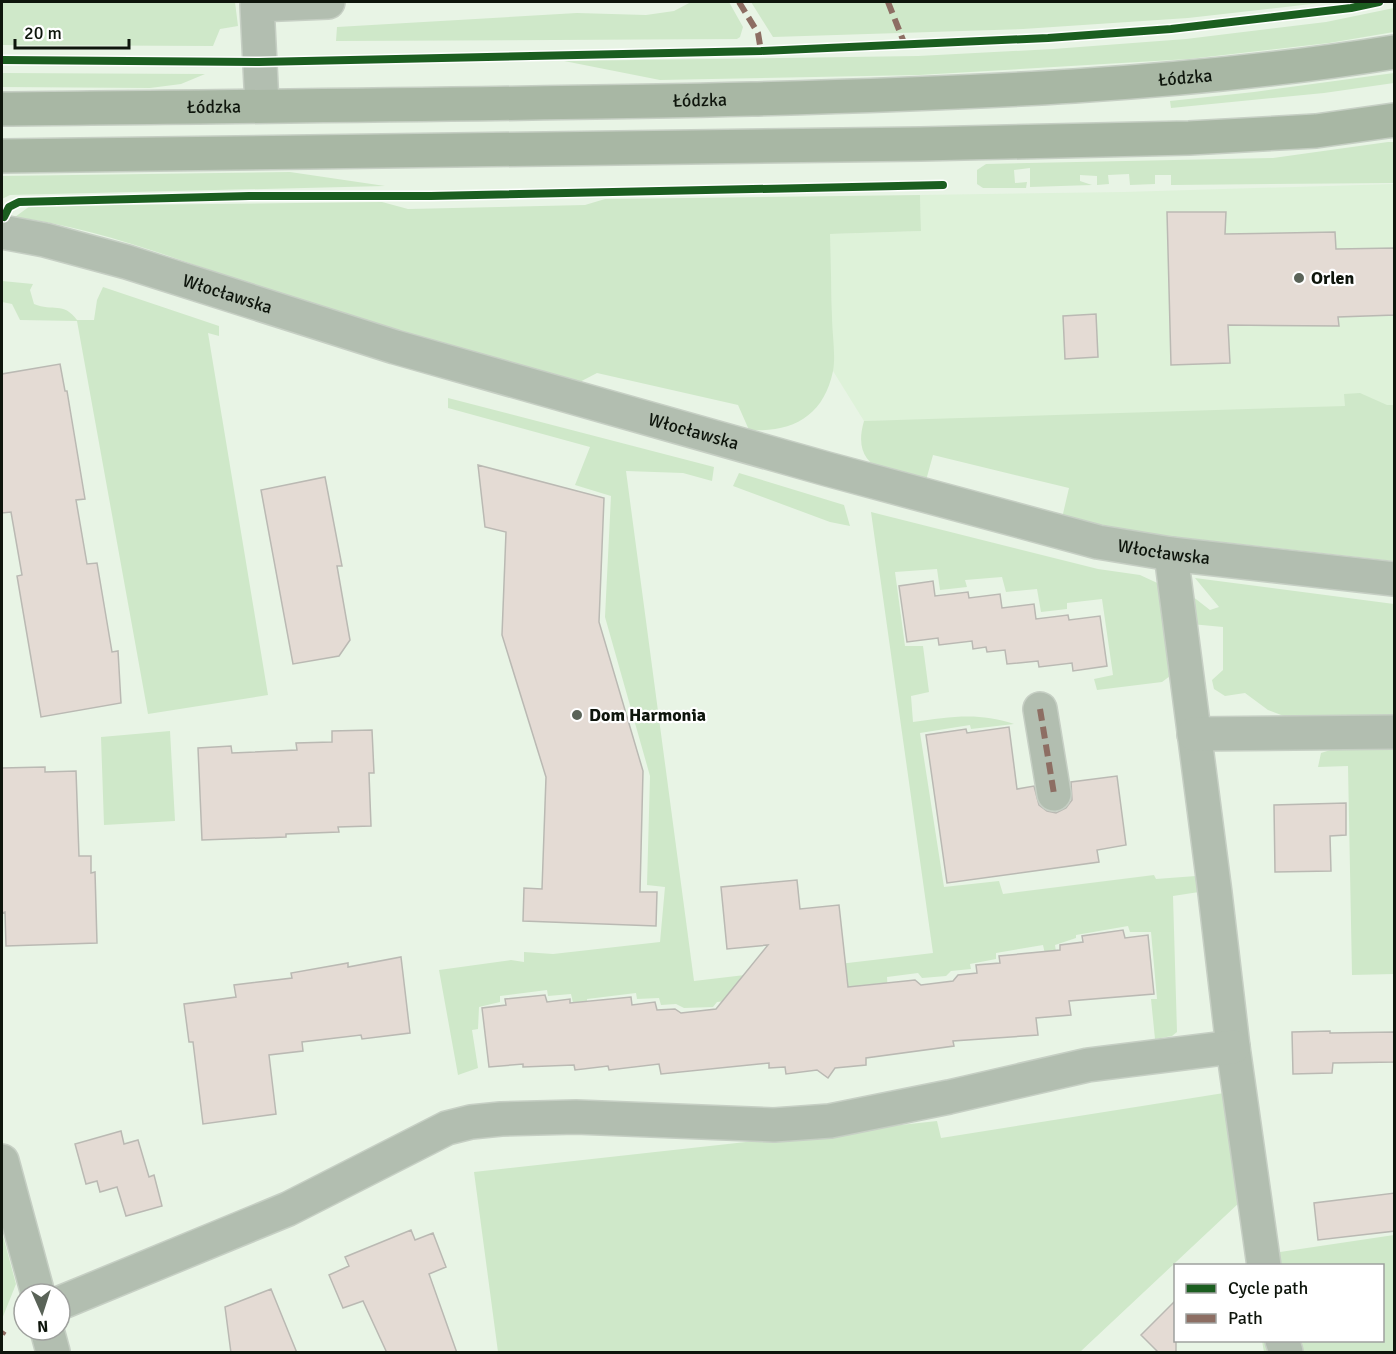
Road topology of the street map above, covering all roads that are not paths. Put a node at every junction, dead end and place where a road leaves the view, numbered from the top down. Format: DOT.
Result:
graph roads {
  1 [pos="328,2"];
  2 [pos="1395,52"];
  3 [pos="262,105"];
  4 [pos="2,109"];
  5 [pos="1395,120"];
  6 [pos="2,156"];
  7 [pos="2,232"];
  8 [pos="1171,554"];
  9 [pos="1395,579"];
  10 [pos="1040,709"];
  11 [pos="1395,732"];
  12 [pos="1194,734"];
  13 [pos="1054,794"];
  14 [pos="1233,1047"];
  15 [pos="2,1161"];
  16 [pos="1264,1264"];
  17 [pos="35,1282"];
  18 [pos="72,1298"];
  1 -- 3 [label="street"];
  2 -- 3 [label="main road, Łódzka"];
  3 -- 4 [label="main road, Łódzka"];
  5 -- 6 [label="main road"];
  7 -- 8 [label="street, Włocławska"];
  8 -- 9 [label="street, Włocławska"];
  8 -- 12 [label="street"];
  10 -- 13 [label="street"];
  11 -- 12 [label="street"];
  12 -- 14 [label="street"];
  14 -- 16 [label="street"];
  14 -- 18 [label="street"];
  15 -- 17 [label="street"];
}
